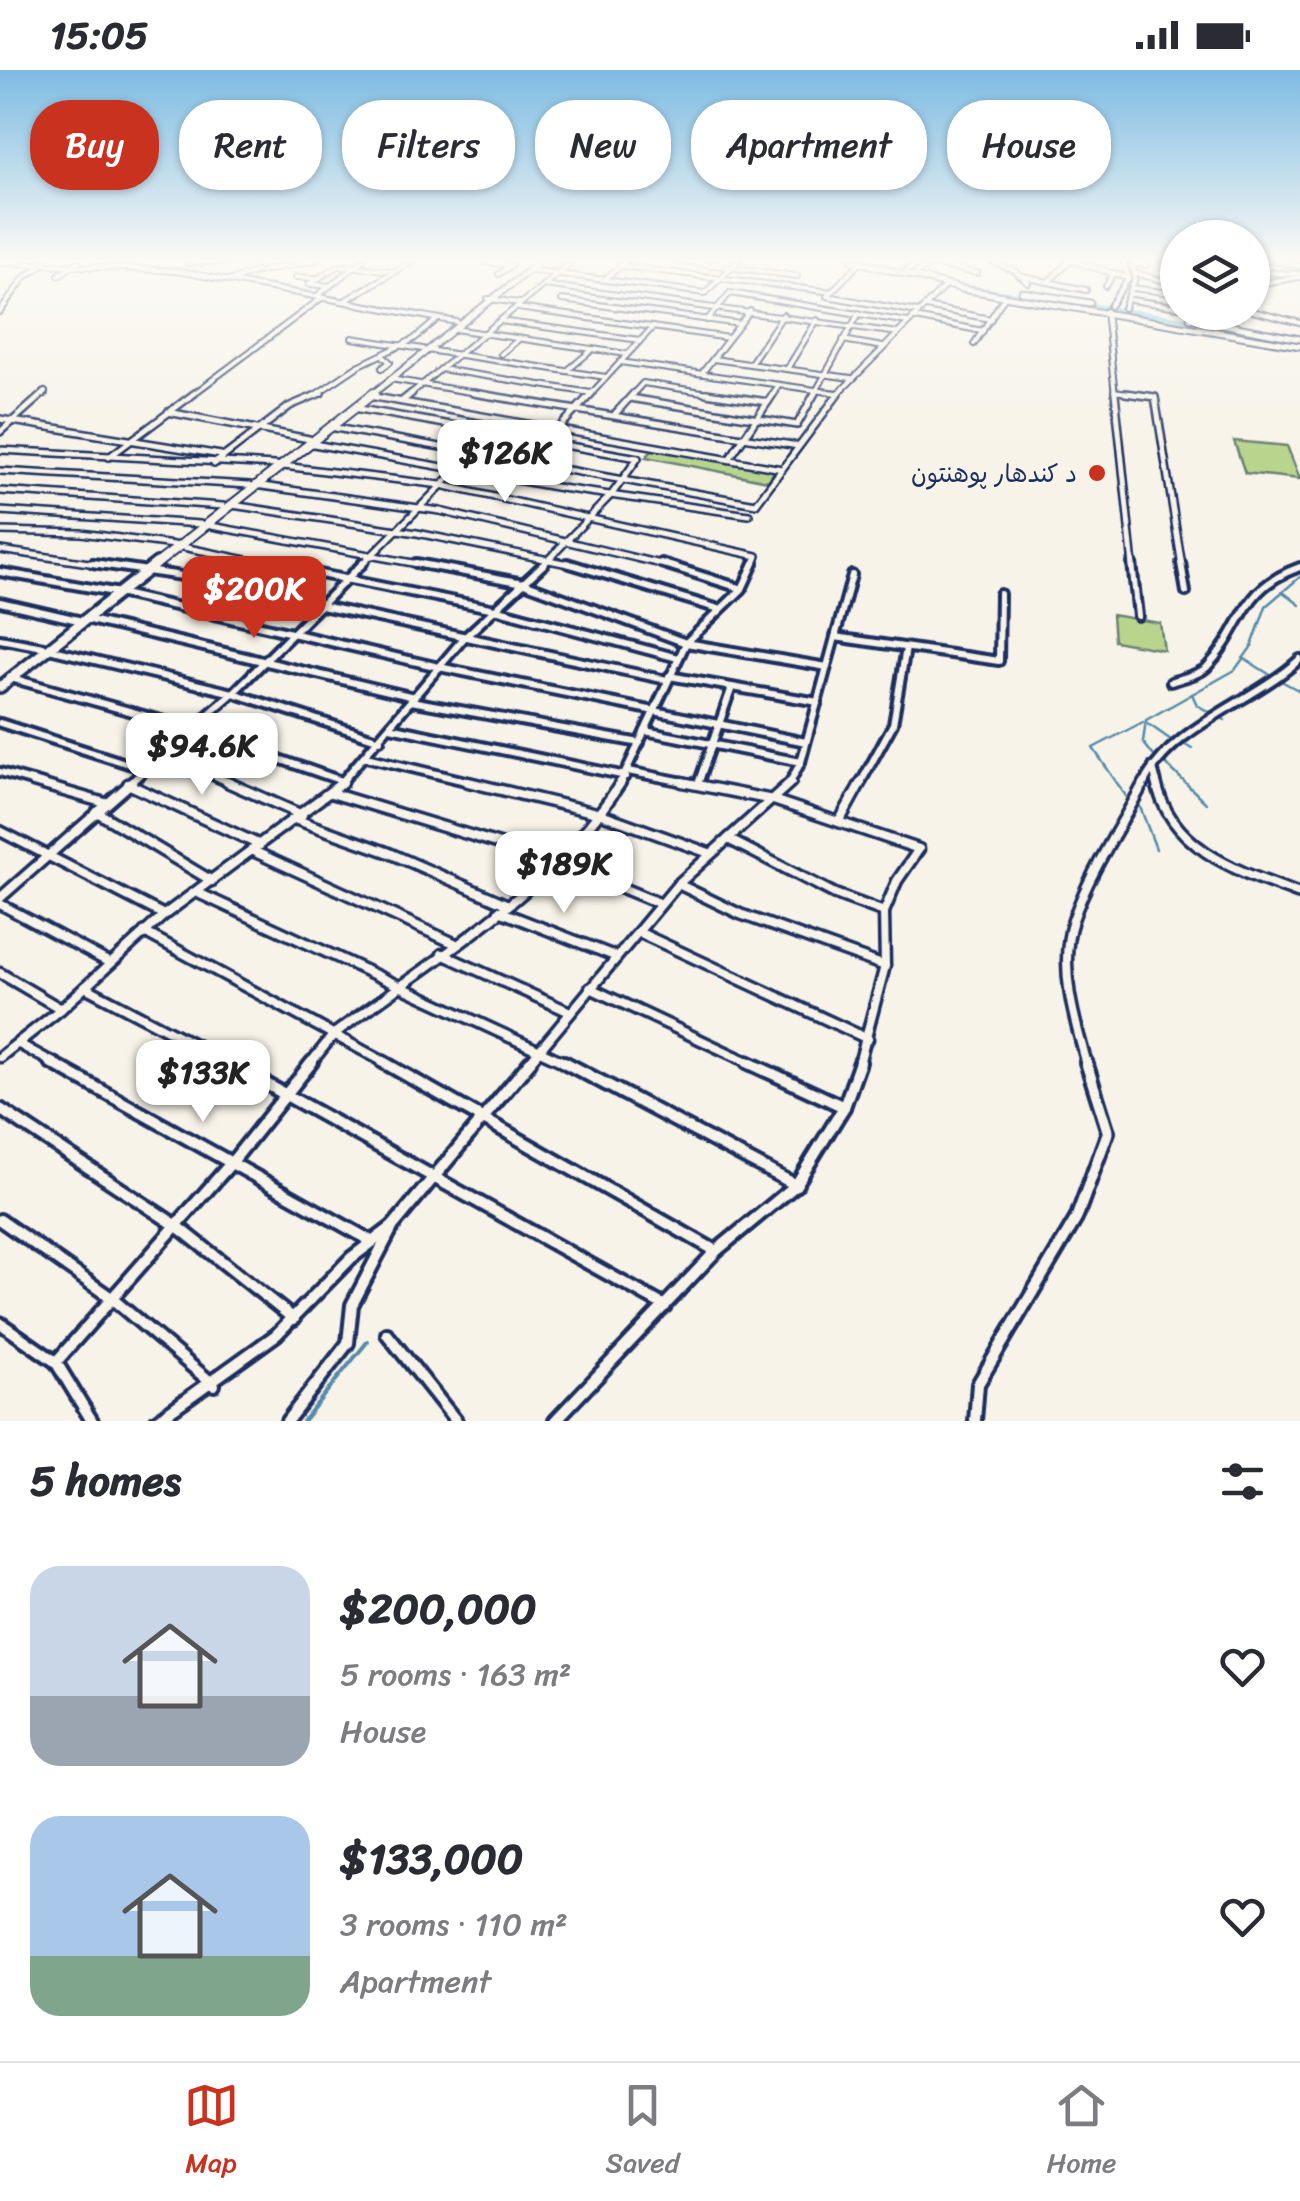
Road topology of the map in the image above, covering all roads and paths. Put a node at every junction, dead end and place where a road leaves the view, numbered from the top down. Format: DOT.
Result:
graph roads {
  1 [pos="285,323"];
  2 [pos="431,323"];
  3 [pos="449,323"];
  4 [pos="459,323"];
  5 [pos="497,323"];
  6 [pos="515,323"];
  7 [pos="626,323"];
  8 [pos="732,323"];
  9 [pos="778,323"];
  10 [pos="815,323"];
  11 [pos="844,323"];
  12 [pos="909,323"];
  13 [pos="932,323"];
  14 [pos="988,323"];
  15 [pos="1109,323"];
  16 [pos="1197,323"];
  17 [pos="740,324"];
  18 [pos="852,324"];
  19 [pos="455,326"];
  20 [pos="653,327"];
  21 [pos="1250,330"];
  22 [pos="983,331"];
  23 [pos="484,333"];
  24 [pos="898,333"];
  25 [pos="1262,334"];
  26 [pos="352,338"];
  27 [pos="520,338"];
  28 [pos="729,338"];
  29 [pos="640,340"];
  30 [pos="843,340"];
  31 [pos="1300,342"];
  32 [pos="561,344"];
  33 [pos="974,344"];
  34 [pos="401,346"];
  35 [pos="884,347"];
  36 [pos="593,349"];
  37 [pos="425,350"];
  38 [pos="458,354"];
  39 [pos="501,354"];
  40 [pos="551,354"];
  41 [pos="627,354"];
  42 [pos="383,357"];
  43 [pos="713,359"];
  44 [pos="620,362"];
  45 [pos="750,364"];
  46 [pos="382,368"];
  47 [pos="441,368"];
  48 [pos="788,369"];
  49 [pos="568,371"];
  50 [pos="702,374"];
  51 [pos="825,374"];
  52 [pos="606,377"];
  53 [pos="852,378"];
  54 [pos="390,379"];
  55 [pos="422,384"];
  56 [pos="778,385"];
  57 [pos="816,391"];
  58 [pos="1113,391"];
  59 [pos="45,392"];
  60 [pos="591,393"];
  61 [pos="838,394"];
  62 [pos="630,398"];
  63 [pos="361,401"];
  64 [pos="401,402"];
  65 [pos="768,402"];
  66 [pos="577,409"];
  67 [pos="168,412"];
  68 [pos="614,415"];
  69 [pos="0,419"];
  70 [pos="416,419"];
  71 [pos="757,419"];
  72 [pos="14,421"];
  73 [pos="329,427"];
  74 [pos="259,428"];
  75 [pos="559,428"];
  76 [pos="405,429"];
  77 [pos="0,432"];
  78 [pos="494,432"];
  79 [pos="746,437"];
  80 [pos="131,440"];
  81 [pos="309,441"];
  82 [pos="798,446"];
  83 [pos="0,450"];
  84 [pos="476,450"];
  85 [pos="223,456"];
  86 [pos="107,458"];
  87 [pos="730,458"];
  88 [pos="213,464"];
  89 [pos="277,466"];
  90 [pos="458,468"];
  91 [pos="782,469"];
  92 [pos="0,471"];
  93 [pos="623,479"];
  94 [pos="252,485"];
  95 [pos="441,485"];
  96 [pos="0,491"];
  97 [pos="612,494"];
  98 [pos="419,507"];
  99 [pos="222,509"];
  100 [pos="0,511"];
  101 [pos="750,515"];
  102 [pos="588,518"];
  103 [pos="202,525"];
  104 [pos="396,529"];
  105 [pos="0,530"];
  106 [pos="568,539"];
  107 [pos="176,545"];
  108 [pos="0,550"];
  109 [pos="371,554"];
  110 [pos="548,560"];
  111 [pos="1300,567"];
  112 [pos="144,571"];
  113 [pos="0,572"];
  114 [pos="852,575"];
  115 [pos="346,579"];
  116 [pos="524,582"];
  117 [pos="742,589"];
  118 [pos="1186,592"];
  119 [pos="116,593"];
  120 [pos="1000,594"];
  121 [pos="0,602"];
  122 [pos="321,606"];
  123 [pos="495,609"];
  124 [pos="719,609"];
  125 [pos="1138,616"];
  126 [pos="82,620"];
  127 [pos="293,634"];
  128 [pos="836,637"];
  129 [pos="0,639"];
  130 [pos="462,639"];
  131 [pos="686,643"];
  132 [pos="46,648"];
  133 [pos="906,648"];
  134 [pos="678,658"];
  135 [pos="1300,659"];
  136 [pos="263,662"];
  137 [pos="438,667"];
  138 [pos="827,667"];
  139 [pos="668,678"];
  140 [pos="3,680"];
  141 [pos="1170,682"];
  142 [pos="732,688"];
  143 [pos="233,693"];
  144 [pos="412,699"];
  145 [pos="818,702"];
  146 [pos="654,711"];
  147 [pos="0,724"];
  148 [pos="719,724"];
  149 [pos="390,727"];
  150 [pos="193,729"];
  151 [pos="645,731"];
  152 [pos="380,740"];
  153 [pos="640,742"];
  154 [pos="806,742"];
  155 [pos="712,744"];
  156 [pos="163,754"];
  157 [pos="366,756"];
  158 [pos="801,762"];
  159 [pos="1152,764"];
  160 [pos="145,769"];
  161 [pos="0,772"];
  162 [pos="627,774"];
  163 [pos="344,781"];
  164 [pos="128,784"];
  165 [pos="698,785"];
  166 [pos="330,793"];
  167 [pos="773,800"];
  168 [pos="106,804"];
  169 [pos="96,812"];
  170 [pos="600,814"];
  171 [pos="300,817"];
  172 [pos="840,822"];
  173 [pos="0,832"];
  174 [pos="728,839"];
  175 [pos="257,848"];
  176 [pos="709,853"];
  177 [pos="49,854"];
  178 [pos="559,862"];
  179 [pos="212,880"];
  180 [pos="678,884"];
  181 [pos="196,892"];
  182 [pos="1300,894"];
  183 [pos="0,901"];
  184 [pos="661,904"];
  185 [pos="503,908"];
  186 [pos="884,912"];
  187 [pos="164,915"];
  188 [pos="144,932"];
  189 [pos="637,932"];
  190 [pos="456,944"];
  191 [pos="442,954"];
  192 [pos="616,956"];
  193 [pos="108,962"];
  194 [pos="886,966"];
  195 [pos="0,973"];
  196 [pos="402,984"];
  197 [pos="85,986"];
  198 [pos="590,988"];
  199 [pos="61,1010"];
  200 [pos="570,1012"];
  201 [pos="334,1034"];
  202 [pos="868,1039"];
  203 [pos="19,1044"];
  204 [pos="540,1049"];
  205 [pos="0,1057"];
  206 [pos="287,1093"];
  207 [pos="844,1107"];
  208 [pos="0,1108"];
  209 [pos="484,1116"];
  210 [pos="232,1162"];
  211 [pos="434,1176"];
  212 [pos="796,1184"];
  213 [pos="0,1220"];
  214 [pos="177,1226"];
  215 [pos="393,1226"];
  216 [pos="368,1239"];
  217 [pos="716,1251"];
  218 [pos="110,1297"];
  219 [pos="665,1306"];
  220 [pos="294,1320"];
  221 [pos="0,1323"];
  222 [pos="387,1334"];
  223 [pos="56,1362"];
  224 [pos="214,1385"];
  225 [pos="92,1421"];
  226 [pos="156,1421"];
  227 [pos="287,1421"];
  228 [pos="456,1421"];
  229 [pos="555,1421"];
  230 [pos="976,1421"];
  1 -- 67 [label="street"];
  2 -- 34 [label="street"];
  3 -- 19 [label="street"];
  4 -- 19 [label="main road"];
  5 -- 23 [label="street"];
  6 -- 29 [label="street"];
  7 -- 20 [label="street"];
  8 -- 17 [label="street"];
  9 -- 45 [label="street"];
  10 -- 48 [label="street"];
  11 -- 18 [label="street"];
  12 -- 24 [label="street"];
  13 -- 22 [label="street"];
  14 -- 22 [label="street"];
  15 -- 58 [label="street"];
  16 -- 25 [label="street"];
  17 -- 28 [label="street"];
  18 -- 24 [label="street"];
  18 -- 30 [label="street"];
  19 -- 23 [label="street"];
  19 -- 37 [label="main road"];
  20 -- 28 [label="street"];
  20 -- 29 [label="street"];
  21 -- 25 [label="street"];
  22 -- 33 [label="street"];
  23 -- 27 [label="street"];
  23 -- 38 [label="street"];
  24 -- 35 [label="street"];
  25 -- 31 [label="street"];
  26 -- 34 [label="street"];
  27 -- 32 [label="street"];
  27 -- 39 [label="street"];
  28 -- 43 [label="street"];
  29 -- 41 [label="street"];
  30 -- 35 [label="street"];
  30 -- 51 [label="street"];
  32 -- 36 [label="street"];
  32 -- 40 [label="street"];
  34 -- 37 [label="street"];
  34 -- 42 [label="street"];
  35 -- 53 [label="street"];
  36 -- 41 [label="street"];
  36 -- 49 [label="street"];
  37 -- 38 [label="street"];
  37 -- 54 [label="main road"];
  37 -- 63 [label="main road"];
  38 -- 47 [label="street"];
  38 -- 49 [label="street"];
  41 -- 44 [label="street"];
  42 -- 46 [label="street"];
  42 -- 74 [label="street"];
  43 -- 45 [label="street"];
  43 -- 50 [label="street"];
  44 -- 50 [label="street"];
  44 -- 52 [label="street"];
  45 -- 48 [label="street"];
  47 -- 55 [label="street"];
  47 -- 60 [label="street"];
  48 -- 51 [label="street"];
  49 -- 52 [label="street"];
  50 -- 56 [label="street"];
  51 -- 53 [label="street"];
  51 -- 57 [label="street"];
  52 -- 60 [label="street"];
  53 -- 61 [label="street"];
  54 -- 55 [label="street"];
  54 -- 63 [label="main road"];
  55 -- 64 [label="street"];
  55 -- 66 [label="street"];
  56 -- 57 [label="street"];
  56 -- 65 [label="street"];
  57 -- 61 [label="street"];
  57 -- 71 [label="street"];
  58 -- 118 [label="street"];
  58 -- 125 [label="street"];
  59 -- 72 [label="street"];
  60 -- 66 [label="street"];
  61 -- 82 [label="street"];
  62 -- 65 [label="street"];
  62 -- 68 [label="street"];
  62 -- 71 [label="street"];
  63 -- 64 [label="street"];
  63 -- 70 [label="street"];
  63 -- 73 [label="main road"];
  63 -- 81 [label="main road"];
  64 -- 75 [label="street"];
  65 -- 71 [label="street"];
  66 -- 68 [label="street"];
  66 -- 75 [label="street"];
  67 -- 74 [label="street"];
  67 -- 80 [label="street"];
  68 -- 79 [label="street"];
  69 -- 72 [label="street"];
  70 -- 76 [label="street"];
  70 -- 78 [label="street"];
  71 -- 79 [label="street"];
  72 -- 77 [label="street"];
  72 -- 80 [label="street"];
  73 -- 81 [label="main road"];
  73 -- 84 [label="street"];
  74 -- 81 [label="street"];
  74 -- 85 [label="street"];
  75 -- 87 [label="street"];
  78 -- 84 [label="street"];
  78 -- 93 [label="street"];
  79 -- 82 [label="street"];
  79 -- 87 [label="street"];
  80 -- 85 [label="street"];
  80 -- 86 [label="street"];
  81 -- 89 [label="main road"];
  81 -- 90 [label="street"];
  82 -- 91 [label="street"];
  83 -- 86 [label="street"];
  84 -- 90 [label="street"];
  84 -- 93 [label="street"];
  85 -- 88 [label="street"];
  86 -- 88 [label="street"];
  87 -- 91 [label="street"];
  88 -- 89 [label="street"];
  89 -- 94 [label="main road"];
  89 -- 95 [label="street"];
  90 -- 95 [label="street"];
  90 -- 97 [label="street"];
  91 -- 93 [label="street"];
  92 -- 94 [label="street"];
  93 -- 97 [label="street"];
  94 -- 98 [label="street"];
  94 -- 99 [label="main road"];
  95 -- 98 [label="street"];
  95 -- 102 [label="street"];
  96 -- 99 [label="street"];
  97 -- 101 [label="street"];
  97 -- 102 [label="street"];
  98 -- 104 [label="street"];
  98 -- 106 [label="street"];
  99 -- 103 [label="main road"];
  99 -- 104 [label="street"];
  100 -- 103 [label="street"];
  102 -- 106 [label="street"];
  102 -- 117 [label="street"];
  103 -- 107 [label="main road"];
  103 -- 109 [label="street"];
  104 -- 109 [label="street"];
  104 -- 110 [label="street"];
  105 -- 107 [label="street"];
  106 -- 110 [label="street"];
  106 -- 117 [label="street"];
  107 -- 112 [label="main road"];
  107 -- 115 [label="street"];
  108 -- 112 [label="street"];
  109 -- 115 [label="street"];
  109 -- 116 [label="street"];
  110 -- 116 [label="street"];
  110 -- 124 [label="street"];
  111 -- 141 [label="street"];
  112 -- 119 [label="main road"];
  112 -- 122 [label="street"];
  113 -- 119 [label="street"];
  114 -- 128 [label="street"];
  115 -- 122 [label="street"];
  115 -- 123 [label="street"];
  116 -- 123 [label="street"];
  116 -- 131 [label="street"];
  117 -- 124 [label="street"];
  119 -- 126 [label="main road"];
  119 -- 127 [label="street"];
  120 -- 133 [label="street"];
  121 -- 126 [label="street"];
  122 -- 127 [label="street"];
  122 -- 130 [label="street"];
  123 -- 130 [label="street"];
  123 -- 134 [label="street"];
  124 -- 131 [label="street"];
  126 -- 132 [label="main road"];
  126 -- 136 [label="street"];
  127 -- 136 [label="street"];
  127 -- 137 [label="street"];
  128 -- 133 [label="street"];
  128 -- 138 [label="street"];
  129 -- 132 [label="street"];
  130 -- 137 [label="street"];
  130 -- 139 [label="street"];
  131 -- 134 [label="street"];
  131 -- 138 [label="street"];
  132 -- 140 [label="main road"];
  132 -- 143 [label="street"];
  133 -- 172 [label="street"];
  134 -- 139 [label="street"];
  135 -- 159 [label="street"];
  136 -- 143 [label="street"];
  136 -- 144 [label="street"];
  137 -- 144 [label="street"];
  137 -- 146 [label="street"];
  138 -- 145 [label="street"];
  139 -- 142 [label="street"];
  139 -- 146 [label="street"];
  140 -- 150 [label="street"];
  142 -- 145 [label="street"];
  142 -- 148 [label="street"];
  143 -- 150 [label="street"];
  143 -- 152 [label="street"];
  144 -- 149 [label="street"];
  144 -- 153 [label="street"];
  145 -- 154 [label="street"];
  146 -- 148 [label="street"];
  146 -- 151 [label="street"];
  147 -- 160 [label="street"];
  148 -- 154 [label="street"];
  148 -- 155 [label="street"];
  149 -- 152 [label="street"];
  149 -- 162 [label="street"];
  150 -- 156 [label="street"];
  150 -- 163 [label="street"];
  151 -- 153 [label="street"];
  151 -- 155 [label="street"];
  152 -- 157 [label="street"];
  153 -- 162 [label="street"];
  154 -- 158 [label="street"];
  155 -- 158 [label="street"];
  155 -- 165 [label="street"];
  156 -- 160 [label="street"];
  156 -- 171 [label="street"];
  157 -- 163 [label="street"];
  157 -- 170 [label="street"];
  158 -- 167 [label="street"];
  159 -- 182 [label="street"];
  159 -- 230 [label="street"];
  160 -- 164 [label="street"];
  161 -- 168 [label="street"];
  162 -- 165 [label="street"];
  162 -- 170 [label="street"];
  163 -- 166 [label="street"];
  164 -- 168 [label="street"];
  164 -- 175 [label="street"];
  165 -- 167 [label="street"];
  166 -- 171 [label="street"];
  166 -- 178 [label="street"];
  167 -- 172 [label="street"];
  167 -- 174 [label="street"];
  168 -- 169 [label="street"];
  169 -- 177 [label="street"];
  169 -- 179 [label="street"];
  170 -- 176 [label="street"];
  170 -- 178 [label="street"];
  171 -- 175 [label="street"];
  171 -- 185 [label="street"];
  172 -- 186 [label="street"];
  173 -- 177 [label="street"];
  174 -- 176 [label="street"];
  174 -- 186 [label="street"];
  175 -- 179 [label="street"];
  175 -- 190 [label="street"];
  176 -- 180 [label="street"];
  177 -- 183 [label="street"];
  177 -- 187 [label="street"];
  178 -- 184 [label="street"];
  178 -- 185 [label="street"];
  179 -- 181 [label="street"];
  180 -- 184 [label="street"];
  180 -- 194 [label="street"];
  181 -- 187 [label="street"];
  181 -- 196 [label="street"];
  183 -- 193 [label="street"];
  184 -- 189 [label="street"];
  185 -- 190 [label="street"];
  185 -- 192 [label="street"];
  186 -- 194 [label="street"];
  187 -- 188 [label="street"];
  188 -- 193 [label="street"];
  188 -- 201 [label="street"];
  189 -- 192 [label="street"];
  189 -- 202 [label="street"];
  190 -- 191 [label="street"];
  191 -- 196 [label="street"];
  191 -- 200 [label="street"];
  192 -- 198 [label="street"];
  193 -- 197 [label="street"];
  194 -- 202 [label="street"];
  195 -- 199 [label="street"];
  196 -- 201 [label="street"];
  196 -- 204 [label="street"];
  197 -- 199 [label="street"];
  197 -- 206 [label="street"];
  198 -- 200 [label="street"];
  198 -- 207 [label="street"];
  199 -- 203 [label="street"];
  200 -- 204 [label="street"];
  201 -- 206 [label="street"];
  201 -- 209 [label="street"];
  202 -- 207 [label="street"];
  203 -- 205 [label="street"];
  203 -- 210 [label="street"];
  204 -- 209 [label="street"];
  204 -- 212 [label="street"];
  206 -- 210 [label="street"];
  206 -- 211 [label="street"];
  207 -- 212 [label="street"];
  208 -- 214 [label="street"];
  209 -- 211 [label="street"];
  209 -- 217 [label="street"];
  210 -- 214 [label="street"];
  210 -- 216 [label="street"];
  211 -- 215 [label="street"];
  211 -- 219 [label="street"];
  212 -- 217 [label="street"];
  213 -- 218 [label="street"];
  214 -- 218 [label="street"];
  214 -- 220 [label="street"];
  215 -- 216 [label="street"];
  215 -- 227 [label="street"];
  216 -- 220 [label="street"];
  217 -- 219 [label="street"];
  218 -- 223 [label="street"];
  218 -- 224 [label="street"];
  219 -- 229 [label="street"];
  220 -- 224 [label="street"];
  221 -- 223 [label="street"];
  222 -- 228 [label="street"];
  223 -- 225 [label="street"];
  224 -- 226 [label="street"];
}
